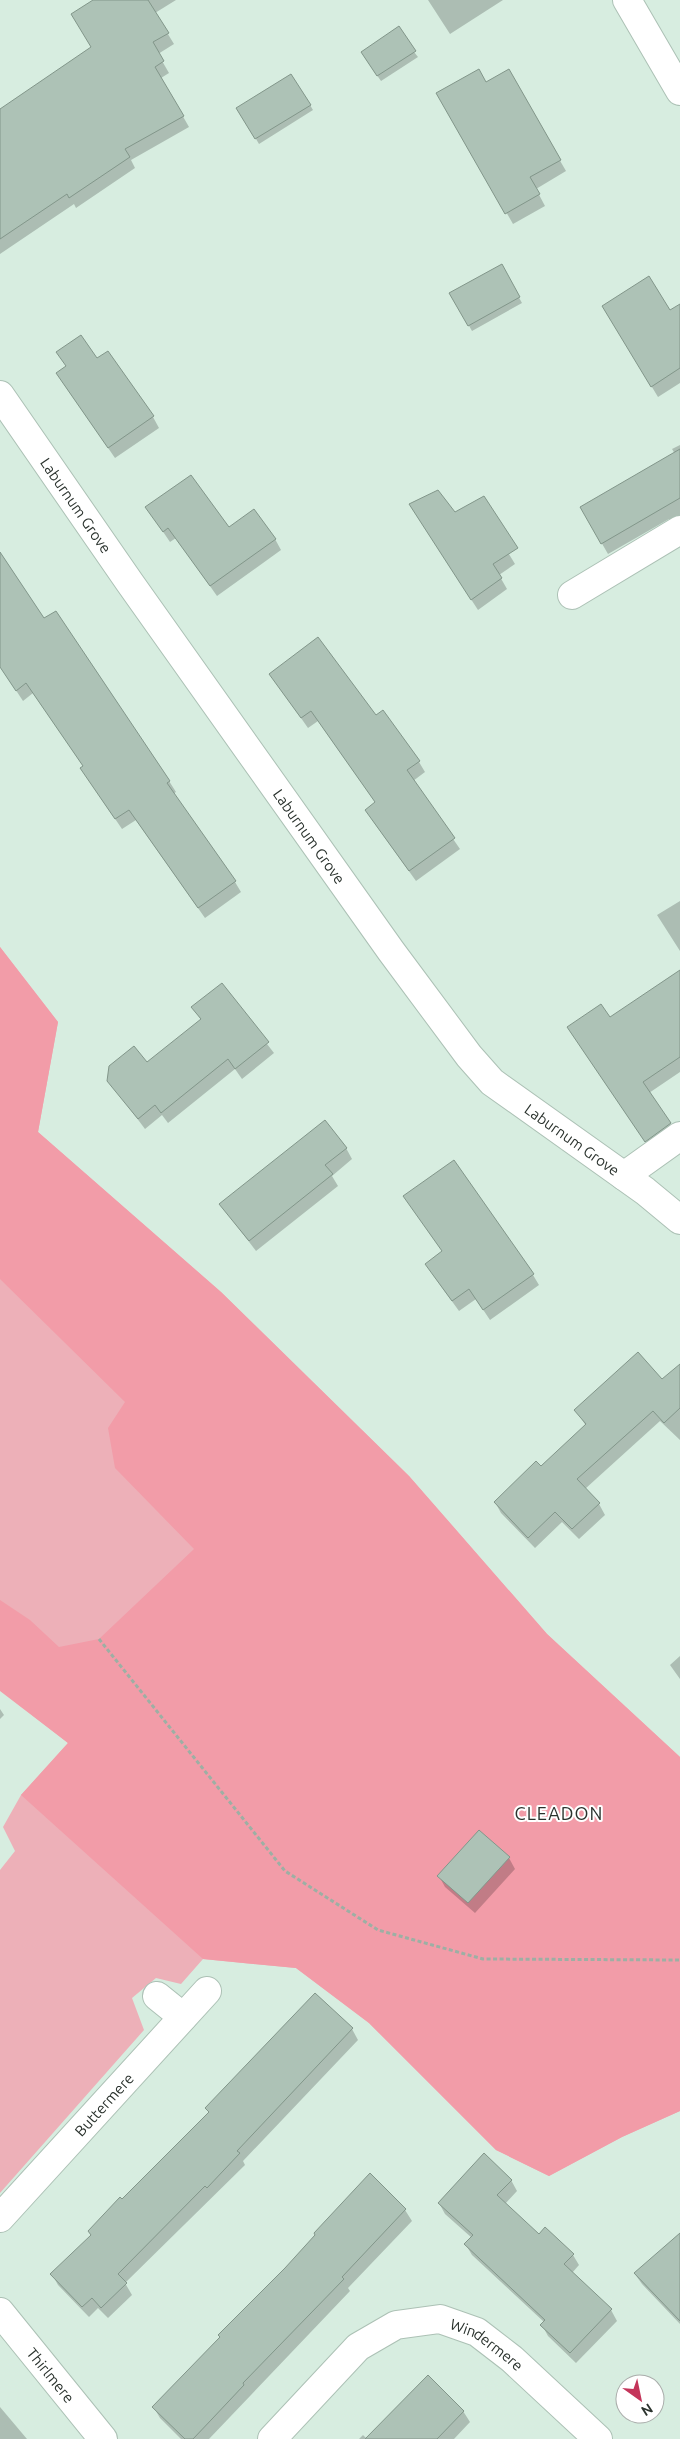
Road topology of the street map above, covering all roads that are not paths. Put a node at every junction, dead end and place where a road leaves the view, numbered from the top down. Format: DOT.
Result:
graph roads {
  1 [pos="627,0"];
  2 [pos="680,91"];
  3 [pos="0,395"];
  4 [pos="680,530"];
  5 [pos="572,595"];
  6 [pos="680,1136"];
  7 [pos="624,1176"];
  8 [pos="680,1220"];
  9 [pos="207,1991"];
  10 [pos="157,1996"];
  11 [pos="183,2017"];
  12 [pos="0,2218"];
  13 [pos="0,2312"];
  14 [pos="103,2439"];
  15 [pos="272,2439"];
  16 [pos="598,2439"];
  1 -- 2 [label="street"];
  3 -- 7 [label="street, Laburnum Grove"];
  4 -- 5 [label="street"];
  6 -- 7 [label="street"];
  7 -- 8 [label="street, Laburnum Grove"];
  9 -- 11 [label="street, Buttermere"];
  10 -- 11 [label="street"];
  11 -- 12 [label="street, Buttermere"];
  13 -- 14 [label="street, Thirlmere"];
  15 -- 16 [label="street, Windermere"];
}
